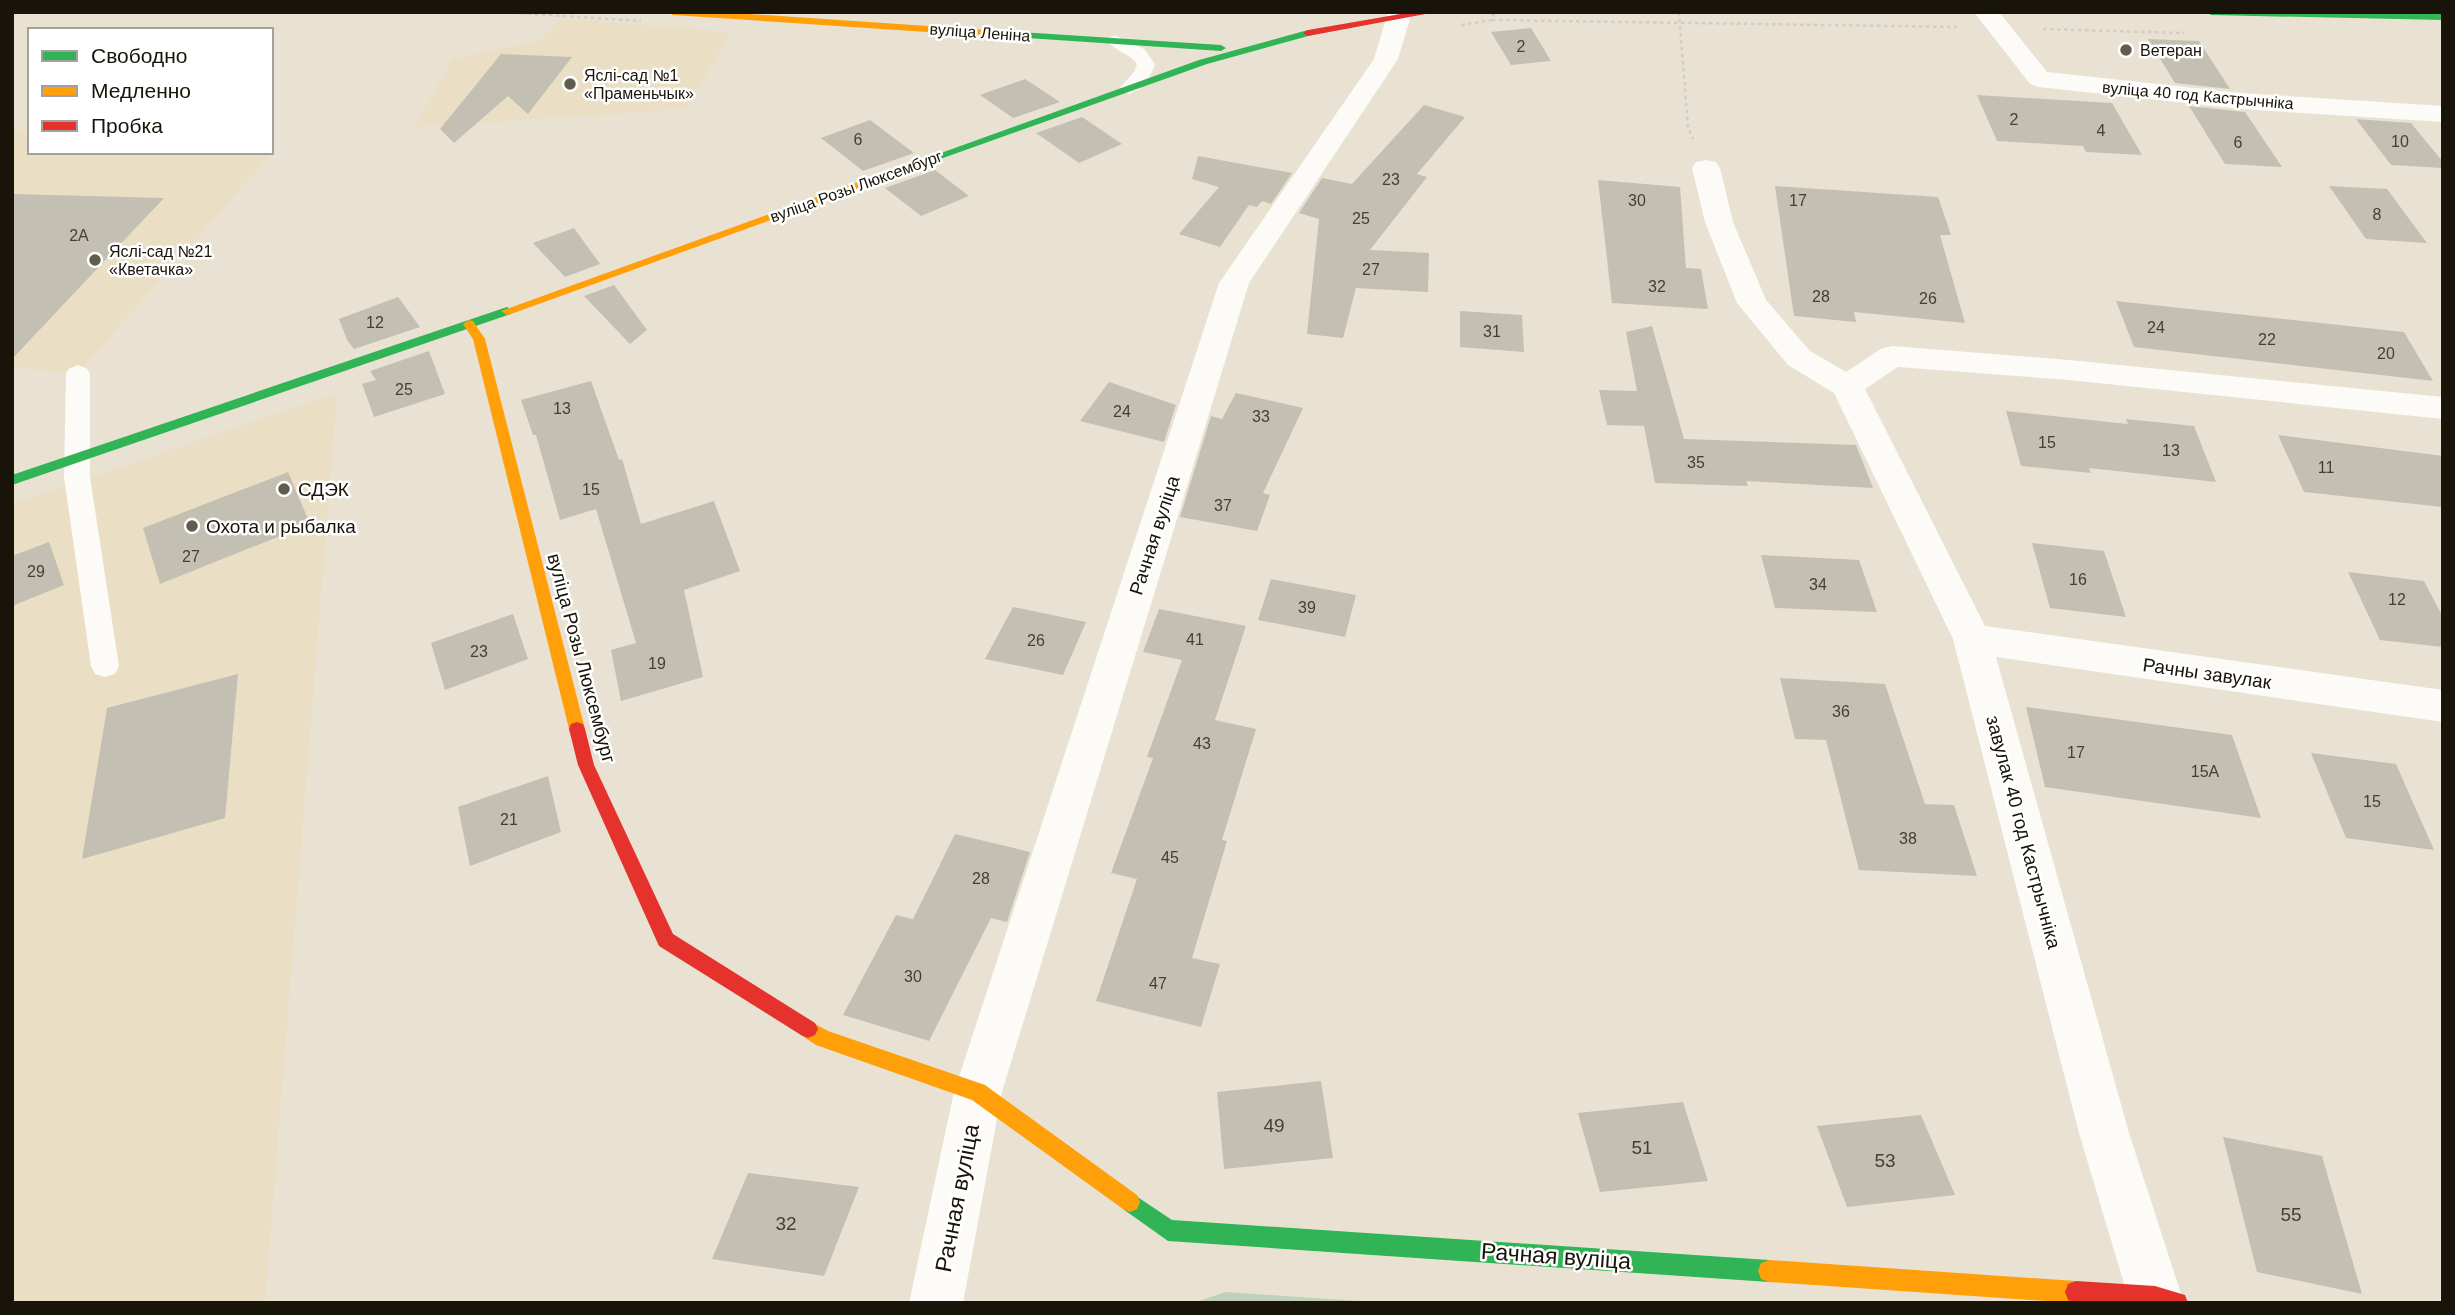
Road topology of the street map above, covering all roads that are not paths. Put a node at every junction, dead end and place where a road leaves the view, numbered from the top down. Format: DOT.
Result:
graph roads {
  1 [pos="673,12"];
  2 [pos="1986,12"];
  3 [pos="2211,12"];
  4 [pos="1410,14"];
  5 [pos="2443,17"];
  6 [pos="1116,41"];
  7 [pos="1244,49"];
  8 [pos="1129,88"];
  9 [pos="2443,114"];
  10 [pos="1706,168"];
  11 [pos="469,324"];
  12 [pos="78,373"];
  13 [pos="1847,386"];
  14 [pos="2443,408"];
  15 [pos="77,460"];
  16 [pos="12,480"];
  17 [pos="1972,639"];
  18 [pos="106,666"];
  19 [pos="2443,706"];
  20 [pos="978,1092"];
  21 [pos="2166,1300"];
  22 [pos="936,1303"];
  1 -- 6 [label="street, вуліца Леніна"];
  2 -- 9 [label="street, вуліца 40 год Кастрычніка"];
  3 -- 5 [label="street"];
  4 -- 7 [label="street"];
  4 -- 20 [label="street, Рачная вуліца"];
  6 -- 7 [label="street, вуліца Леніна"];
  6 -- 8 [label="lane"];
  7 -- 8 [label="street, вуліца Розы Люксембург"];
  8 -- 11 [label="street, вуліца Розы Люксембург"];
  10 -- 13 [label="street"];
  11 -- 15 [label="street, вуліца Розы Люксембург"];
  11 -- 20 [label="street, вуліца Розы Люксембург"];
  12 -- 15 [label="lane"];
  13 -- 14 [label="street"];
  13 -- 17 [label="street, завулак 40 год Кастрычніка"];
  15 -- 16 [label="street, вуліца Розы Люксембург"];
  15 -- 18 [label="lane"];
  17 -- 19 [label="street, Рачны завулак"];
  17 -- 21 [label="street, завулак 40 год Кастрычніка"];
  20 -- 21 [label="street, Рачная вуліца"];
  20 -- 22 [label="street, Рачная вуліца"];
}
